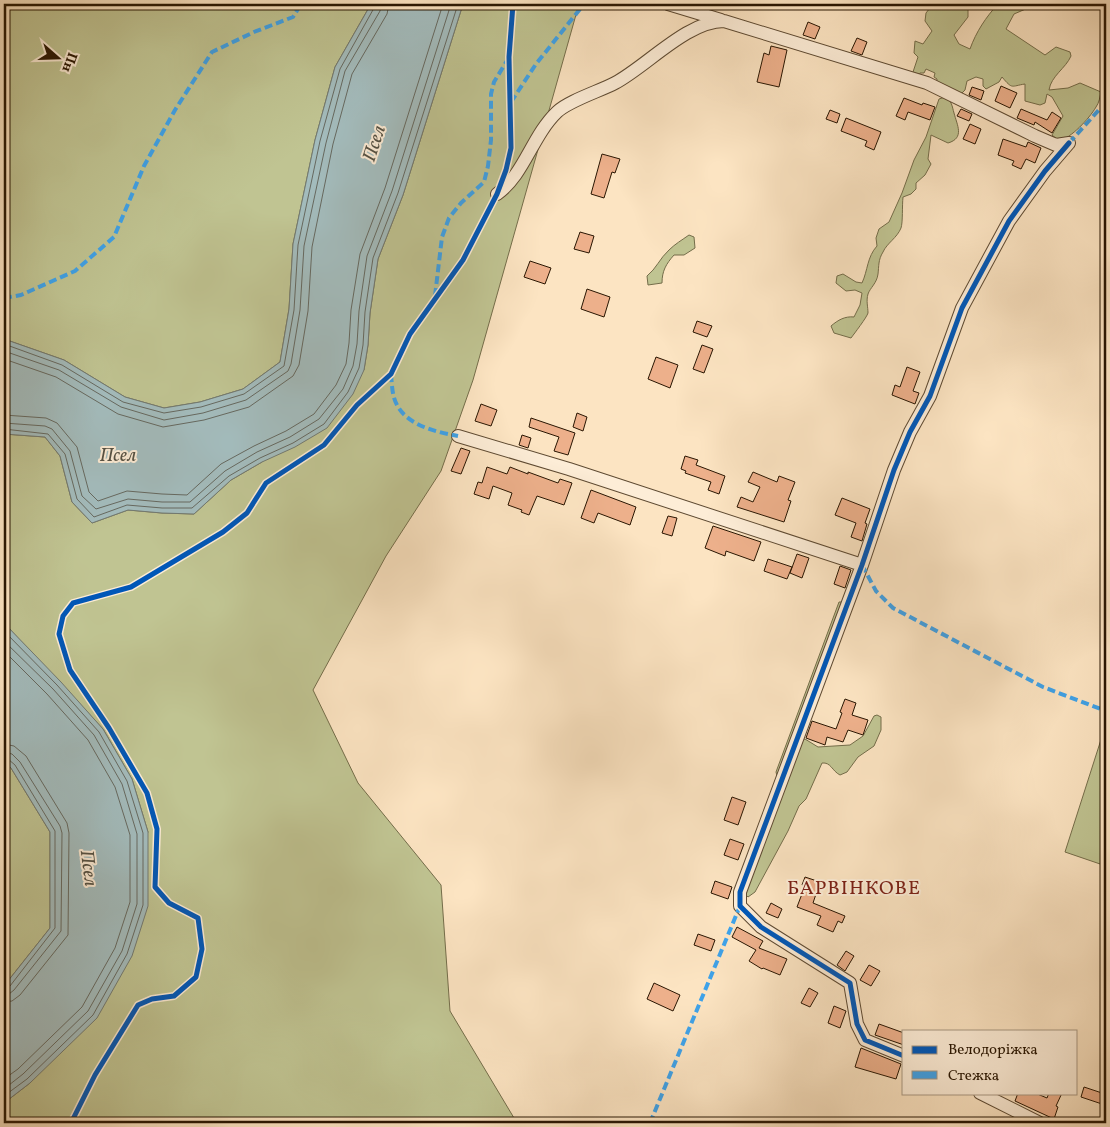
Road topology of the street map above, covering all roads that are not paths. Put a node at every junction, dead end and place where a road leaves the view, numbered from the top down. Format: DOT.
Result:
graph roads {
  1 [pos="668,4"];
  2 [pos="724,21"];
  3 [pos="497,194"];
  4 [pos="458,436"];
  5 [pos="862,565"];
  6 [pos="902,1055"];
  7 [pos="982,1094"];
  8 [pos="1040,1123"];
  1 -- 2 [label="street"];
  2 -- 3 [label="street"];
  2 -- 5 [label="street"];
  4 -- 5 [label="street"];
  5 -- 6 [label="street"];
  7 -- 8 [label="street"];
}
